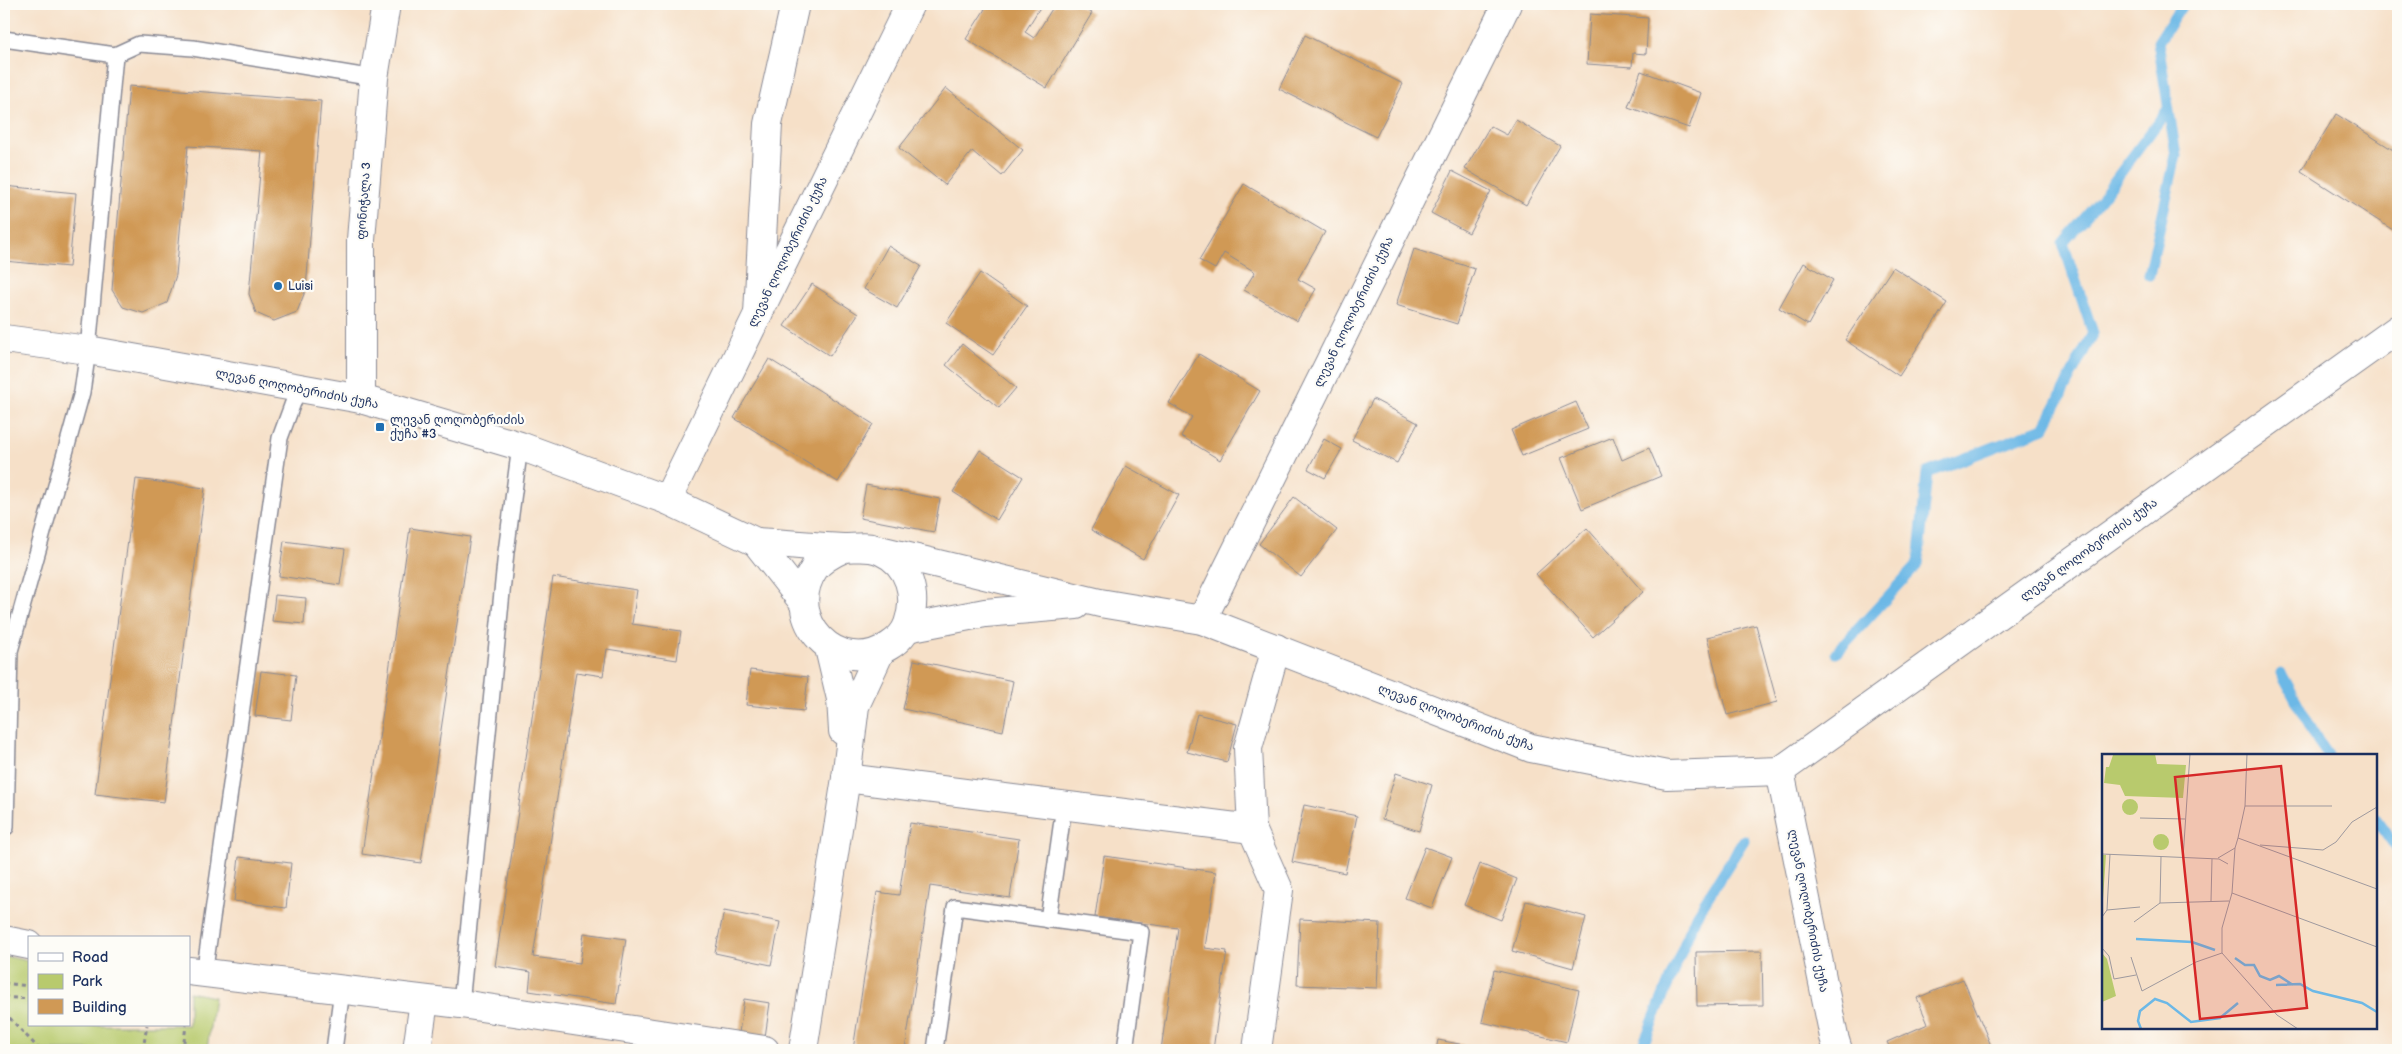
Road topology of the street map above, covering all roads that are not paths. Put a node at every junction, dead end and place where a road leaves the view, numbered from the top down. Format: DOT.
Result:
graph roads {
  1 [pos="386,4"];
  2 [pos="795,4"];
  3 [pos="910,4"];
  4 [pos="1507,4"];
  5 [pos="4,39"];
  6 [pos="115,55"];
  7 [pos="374,78"];
  8 [pos="758,314"];
  9 [pos="2398,329"];
  10 [pos="4,339"];
  11 [pos="88,350"];
  12 [pos="298,389"];
  13 [pos="361,399"];
  14 [pos="520,446"];
  15 [pos="667,500"];
  16 [pos="756,542"];
  17 [pos="844,548"];
  18 [pos="880,550"];
  19 [pos="804,603"];
  20 [pos="1100,603"];
  21 [pos="1202,620"];
  22 [pos="907,628"];
  23 [pos="829,648"];
  24 [pos="1276,648"];
  25 [pos="880,652"];
  26 [pos="7,653"];
  27 [pos="1780,772"];
  28 [pos="846,778"];
  29 [pos="1064,806"];
  30 [pos="4,828"];
  31 [pos="1252,829"];
  32 [pos="1048,920"];
  33 [pos="4,940"];
  34 [pos="28,945"];
  35 [pos="196,973"];
  36 [pos="342,990"];
  37 [pos="424,1001"];
  38 [pos="460,1004"];
  39 [pos="334,1050"];
  40 [pos="417,1050"];
  41 [pos="765,1050"];
  42 [pos="803,1050"];
  43 [pos="935,1050"];
  44 [pos="1125,1050"];
  45 [pos="1257,1050"];
  46 [pos="1838,1050"];
  1 -- 7 [label="street, ფონიჭალა 3"];
  2 -- 8 [label="street"];
  3 -- 8 [label="street, ლევან ღოღობერიძის ქუჩა"];
  4 -- 21 [label="street, ლევან ღოღობერიძის ქუჩა"];
  5 -- 6 [label="lane"];
  6 -- 7 [label="lane"];
  6 -- 11 [label="lane"];
  7 -- 13 [label="street, ფონიჭალა 3"];
  8 -- 15 [label="street, ლევან ღოღობერიძის ქუჩა"];
  9 -- 27 [label="street, ლევან ღოღობერიძის ქუჩა"];
  10 -- 11 [label="street, ლევან ღოღობერიძის ქუჩა"];
  11 -- 12 [label="street, ლევან ღოღობერიძის ქუჩა"];
  11 -- 26 [label="lane"];
  12 -- 13 [label="street, ლევან ღოღობერიძის ქუჩა"];
  12 -- 35 [label="lane"];
  13 -- 14 [label="street, ლევან ღოღობერიძის ქუჩა"];
  14 -- 15 [label="street, ლევან ღოღობერიძის ქუჩა"];
  14 -- 38 [label="lane"];
  15 -- 16 [label="street, ლევან ღოღობერიძის ქუჩა"];
  16 -- 17 [label="street"];
  16 -- 19 [label="street, ლევან ღოღობერიძის ქუჩა"];
  17 -- 18 [label="street"];
  17 -- 19 [label="street"];
  18 -- 20 [label="street, ლევან ღოღობერიძის ქუჩა"];
  18 -- 22 [label="street"];
  19 -- 23 [label="street"];
  20 -- 21 [label="street, ლევან ღოღობერიძის ქუჩა"];
  20 -- 22 [label="street, ლევან ღოღობერიძის ქუჩა"];
  21 -- 24 [label="street, ლევან ღოღობერიძის ქუჩა"];
  22 -- 25 [label="street"];
  23 -- 25 [label="street"];
  23 -- 28 [label="street"];
  24 -- 27 [label="street, ლევან ღოღობერიძის ქუჩა"];
  24 -- 31 [label="street"];
  25 -- 28 [label="street"];
  26 -- 30 [label="lane"];
  27 -- 46 [label="street, ლევან ღოღობერიძის ქუჩა"];
  28 -- 29 [label="street"];
  28 -- 42 [label="street"];
  29 -- 31 [label="street"];
  29 -- 32 [label="lane"];
  31 -- 45 [label="street"];
  32 -- 43 [label="lane"];
  32 -- 44 [label="lane"];
  33 -- 34 [label="street"];
  35 -- 36 [label="street"];
  36 -- 37 [label="street"];
  36 -- 39 [label="lane"];
  37 -- 38 [label="street"];
  37 -- 40 [label="street"];
  38 -- 41 [label="street"];
}
